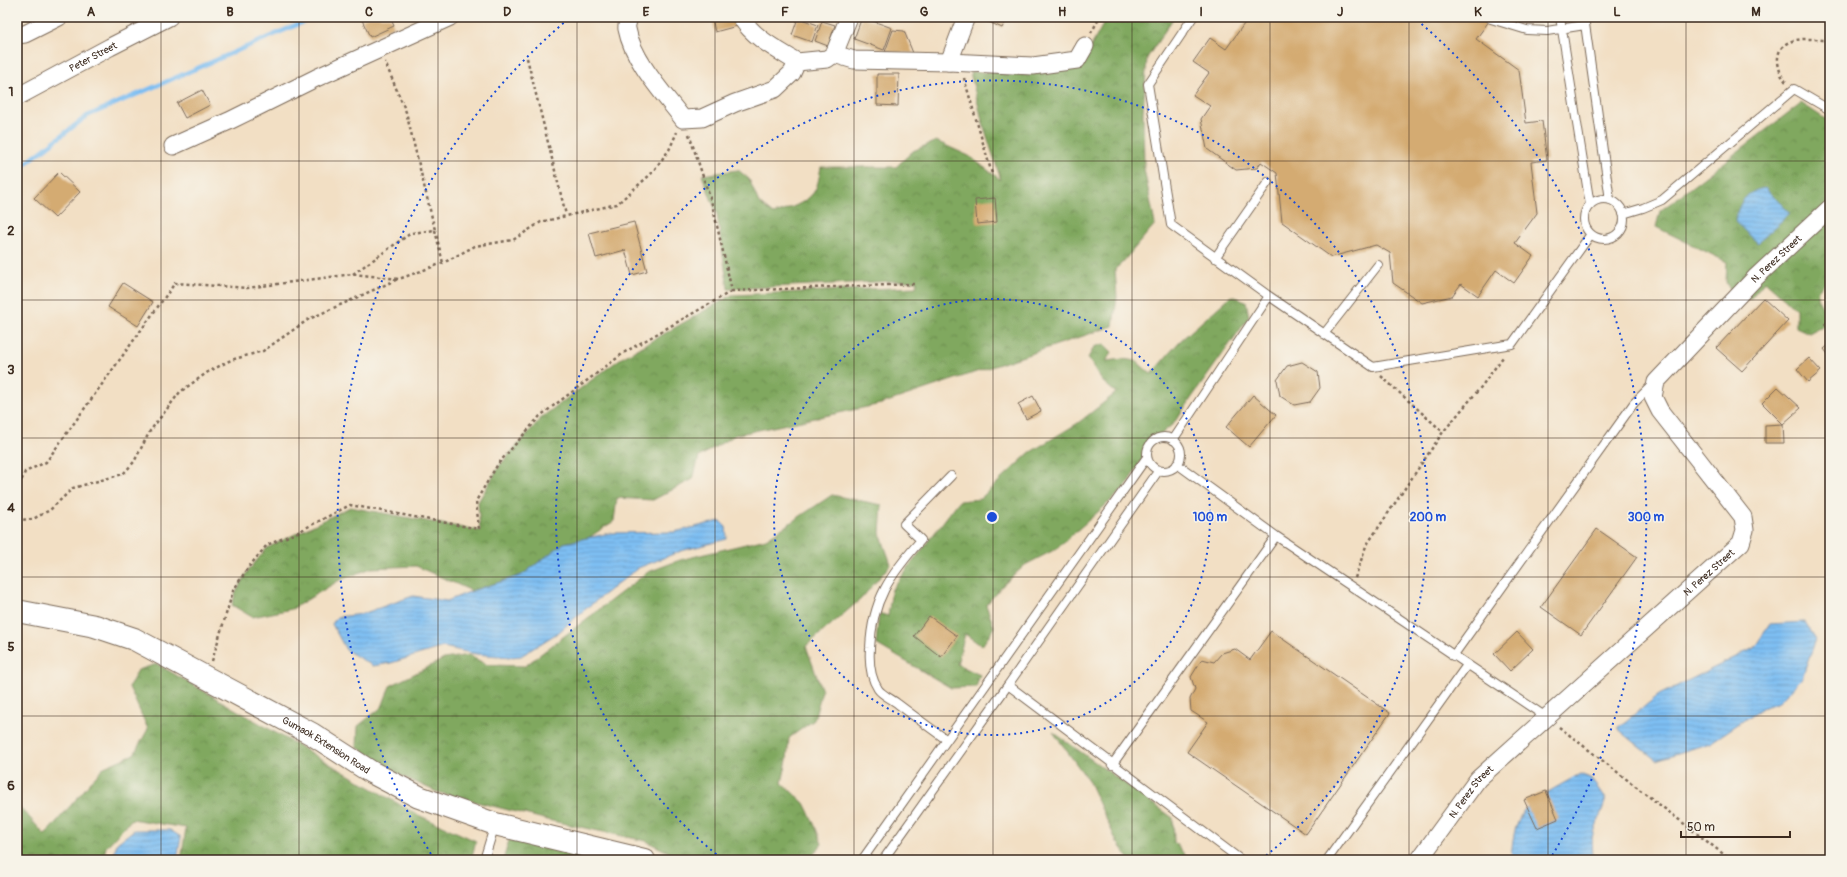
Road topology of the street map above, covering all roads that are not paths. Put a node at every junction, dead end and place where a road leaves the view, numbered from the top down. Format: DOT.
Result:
graph roads {
  1 [pos="59,17"];
  2 [pos="169,17"];
  3 [pos="450,17"];
  4 [pos="629,17"];
  5 [pos="741,17"];
  6 [pos="849,17"];
  7 [pos="966,17"];
  8 [pos="1193,17"];
  9 [pos="1560,17"];
  10 [pos="1491,19"];
  11 [pos="1585,21"];
  12 [pos="1562,29"];
  13 [pos="17,35"];
  14 [pos="1085,46"];
  15 [pos="834,54"];
  16 [pos="798,62"];
  17 [pos="949,62"];
  18 [pos="17,97"];
  19 [pos="1830,110"];
  20 [pos="173,146"];
  21 [pos="1268,182"];
  22 [pos="1610,200"];
  23 [pos="1590,205"];
  24 [pos="1830,208"];
  25 [pos="1623,214"];
  26 [pos="1591,234"];
  27 [pos="1215,258"];
  28 [pos="1378,265"];
  29 [pos="1269,296"];
  30 [pos="1324,334"];
  31 [pos="1656,382"];
  32 [pos="1173,440"];
  33 [pos="1147,456"];
  34 [pos="1177,464"];
  35 [pos="1159,470"];
  36 [pos="951,476"];
  37 [pos="1276,536"];
  38 [pos="17,611"];
  39 [pos="1453,656"];
  40 [pos="1467,665"];
  41 [pos="1008,685"];
  42 [pos="1546,717"];
  43 [pos="947,740"];
  44 [pos="1112,765"];
  45 [pos="495,824"];
  46 [pos="484,860"];
  47 [pos="644,860"];
  48 [pos="862,860"];
  49 [pos="883,860"];
  50 [pos="1241,860"];
  51 [pos="1327,860"];
  52 [pos="1419,860"];
  1 -- 13 [label="street"];
  2 -- 18 [label="street, Peter Street"];
  3 -- 20 [label="street"];
  4 -- 16 [label="street"];
  5 -- 16 [label="street"];
  6 -- 15 [label="street"];
  7 -- 17 [label="street"];
  8 -- 27 [label="lane"];
  9 -- 12 [label="lane"];
  10 -- 12 [label="lane"];
  11 -- 12 [label="lane"];
  11 -- 22 [label="lane"];
  12 -- 23 [label="lane"];
  14 -- 17 [label="street"];
  15 -- 16 [label="street"];
  15 -- 17 [label="street"];
  19 -- 25 [label="lane"];
  21 -- 27 [label="lane"];
  22 -- 23 [label="lane"];
  22 -- 25 [label="lane"];
  23 -- 26 [label="lane"];
  24 -- 31 [label="street, N. Perez Street"];
  25 -- 26 [label="lane"];
  26 -- 30 [label="lane"];
  27 -- 29 [label="lane"];
  28 -- 30 [label="lane"];
  29 -- 30 [label="lane"];
  29 -- 32 [label="lane"];
  31 -- 39 [label="lane"];
  31 -- 42 [label="street, N. Perez Street"];
  32 -- 33 [label="lane"];
  32 -- 34 [label="lane"];
  33 -- 35 [label="lane"];
  33 -- 43 [label="lane"];
  34 -- 35 [label="lane"];
  34 -- 37 [label="lane"];
  35 -- 41 [label="lane"];
  36 -- 43 [label="lane"];
  37 -- 39 [label="lane"];
  37 -- 44 [label="lane"];
  38 -- 45 [label="street, Gumaok Extension Road"];
  39 -- 40 [label="lane"];
  40 -- 42 [label="lane"];
  40 -- 51 [label="lane"];
  41 -- 44 [label="lane"];
  41 -- 49 [label="lane"];
  42 -- 52 [label="street, N. Perez Street"];
  43 -- 48 [label="lane"];
  44 -- 50 [label="lane"];
  45 -- 46 [label="lane"];
  45 -- 47 [label="street, Gumaok Extension Road"];
}
